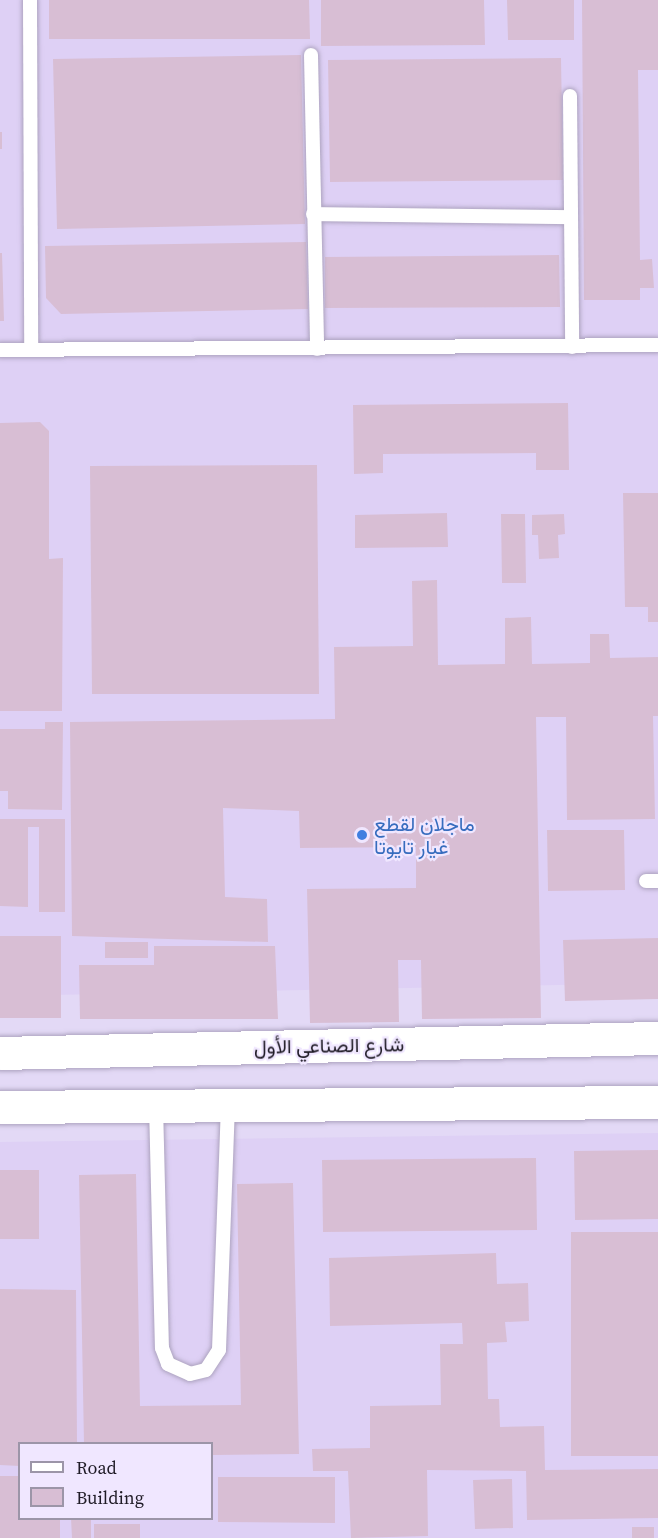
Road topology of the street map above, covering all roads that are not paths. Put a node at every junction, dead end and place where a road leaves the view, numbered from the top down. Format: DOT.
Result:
graph roads {
  1 [pos="30,0"];
  2 [pos="311,55"];
  3 [pos="570,96"];
  4 [pos="312,214"];
  5 [pos="569,216"];
  6 [pos="658,345"];
  7 [pos="572,347"];
  8 [pos="31,349"];
  9 [pos="317,349"];
  10 [pos="0,350"];
  11 [pos="658,1038"];
  12 [pos="0,1053"];
  13 [pos="658,1102"];
  14 [pos="228,1104"];
  15 [pos="156,1105"];
  16 [pos="0,1107"];
  1 -- 8 [label="lane"];
  2 -- 4 [label="lane"];
  3 -- 5 [label="lane"];
  4 -- 5 [label="lane"];
  4 -- 9 [label="lane"];
  5 -- 7 [label="lane"];
  6 -- 7 [label="lane"];
  7 -- 9 [label="lane"];
  8 -- 9 [label="lane"];
  8 -- 10 [label="lane"];
  11 -- 12 [label="main road, شارع الصناعي الأول"];
  13 -- 14 [label="main road"];
  14 -- 15 [label="main road"];
  14 -- 15 [label="lane"];
  15 -- 16 [label="main road"];
}
